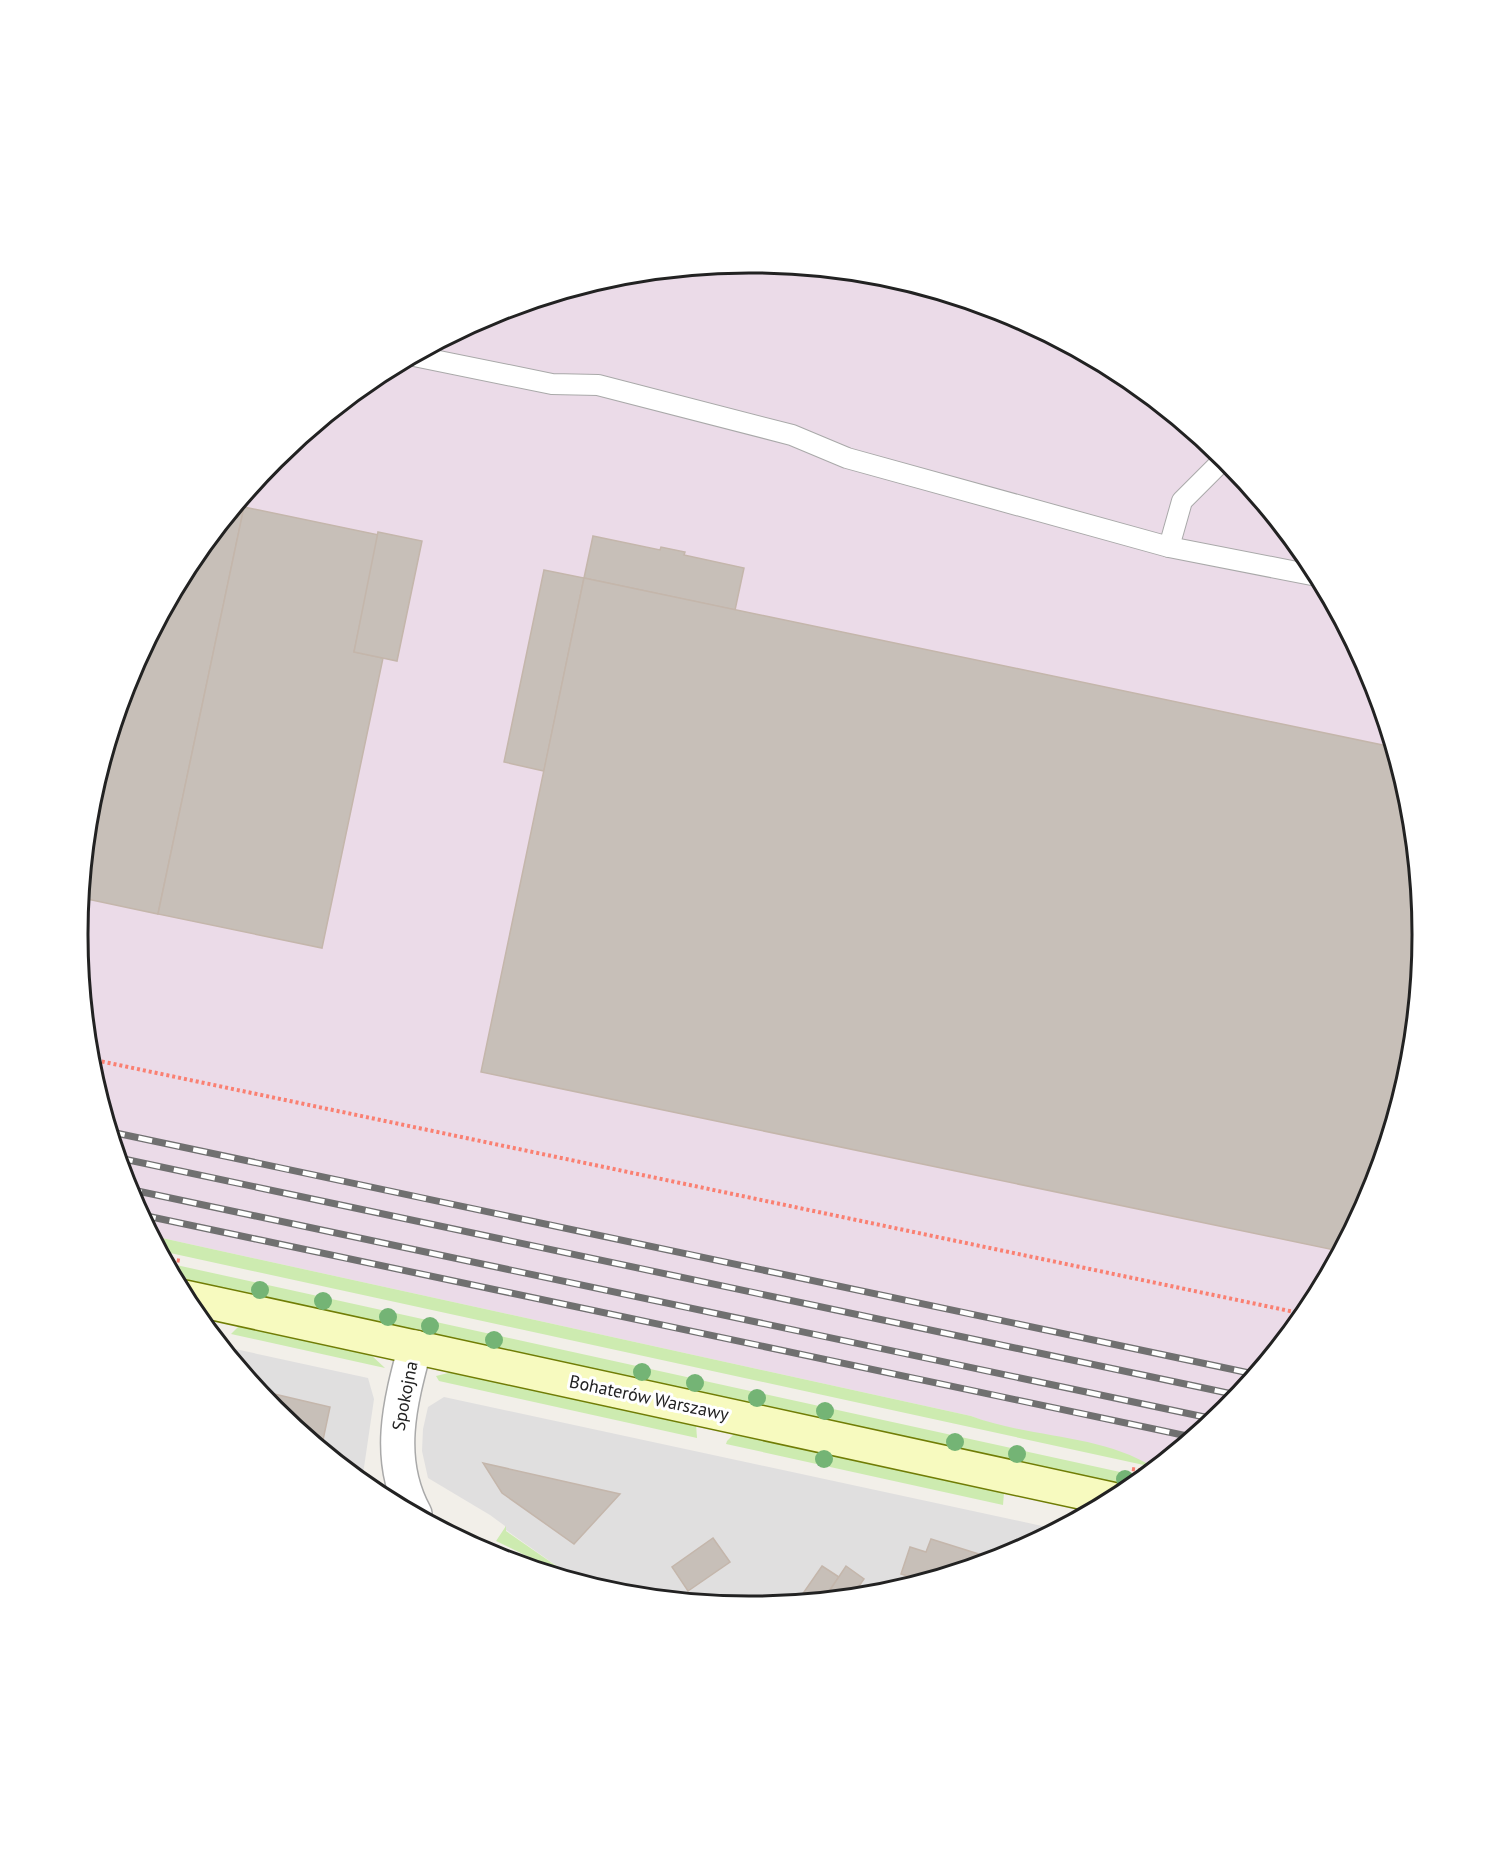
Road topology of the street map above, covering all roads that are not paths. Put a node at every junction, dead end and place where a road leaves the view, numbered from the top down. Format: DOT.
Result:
graph roads {
  1 [pos="426,358"];
  2 [pos="1217,466"];
  3 [pos="1169,547"];
  4 [pos="1304,573"];
  5 [pos="199,1300"];
  6 [pos="415,1347"];
  7 [pos="1099,1496"];
  8 [pos="410,1502"];
  1 -- 3 [label="lane"];
  2 -- 3 [label="lane"];
  3 -- 4 [label="lane"];
  5 -- 6 [label="street, Bohaterów Warszawy"];
  6 -- 7 [label="street, Bohaterów Warszawy"];
  6 -- 8 [label="street, Spokojna"];
}
